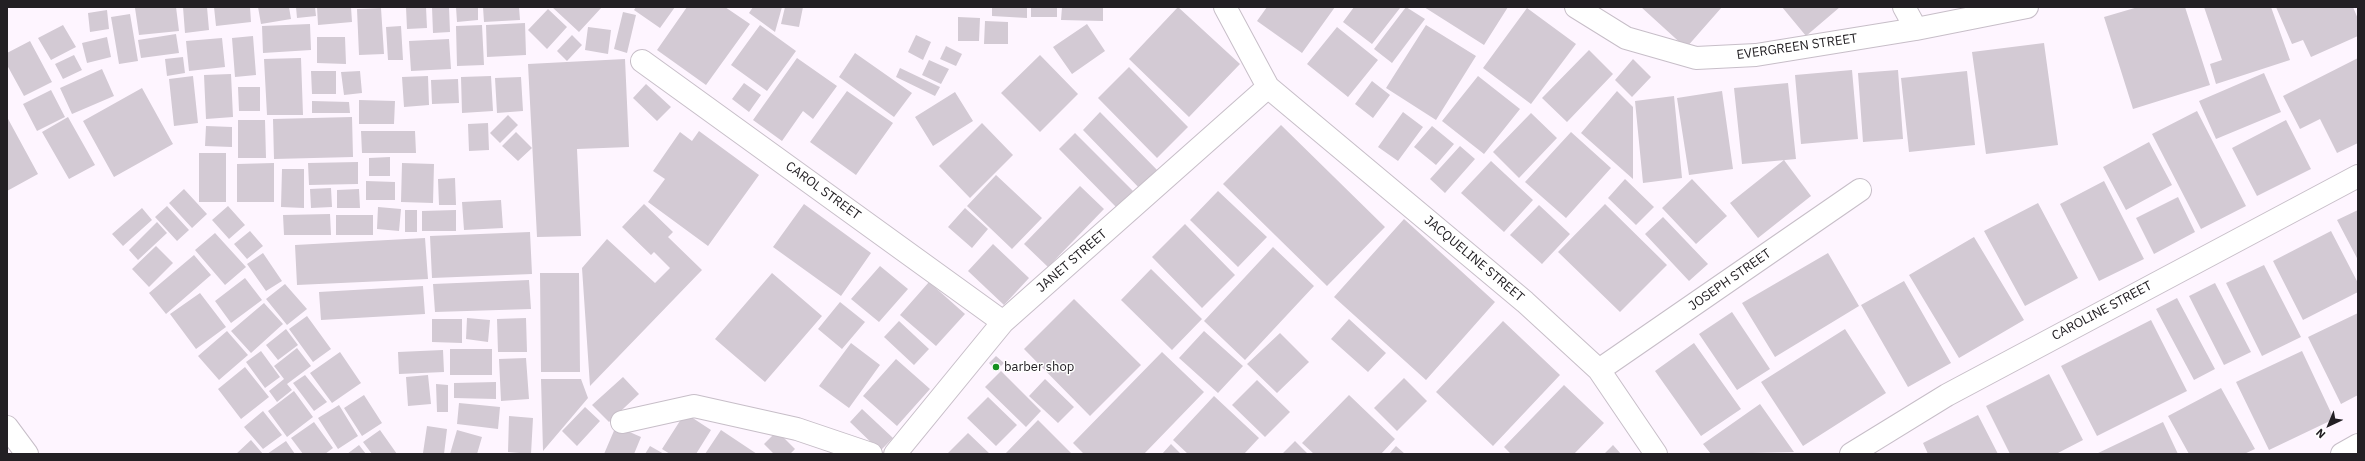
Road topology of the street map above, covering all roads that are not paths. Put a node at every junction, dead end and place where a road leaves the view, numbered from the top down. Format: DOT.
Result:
graph roads {
  1 [pos="1225,7"];
  2 [pos="1576,7"];
  3 [pos="1904,7"];
  4 [pos="2027,7"];
  5 [pos="1916,29"];
  6 [pos="642,60"];
  7 [pos="1268,87"];
  8 [pos="2358,176"];
  9 [pos="1860,190"];
  10 [pos="1003,322"];
  11 [pos="1599,370"];
  12 [pos="622,422"];
  13 [pos="7,427"];
  14 [pos="2358,445"];
  15 [pos="26,454"];
  16 [pos="871,454"];
  17 [pos="895,454"];
  18 [pos="1656,454"];
  19 [pos="1851,454"];
  20 [pos="2342,454"];
  1 -- 7 [label="street"];
  2 -- 5 [label="street, EVERGREEN STREET"];
  3 -- 5 [label="street"];
  4 -- 5 [label="street, EVERGREEN STREET"];
  6 -- 10 [label="street, CAROL STREET"];
  7 -- 10 [label="street, JANET STREET"];
  7 -- 11 [label="street, JACQUELINE STREET"];
  8 -- 19 [label="street, CAROLINE STREET"];
  9 -- 11 [label="street, JOSEPH STREET"];
  10 -- 17 [label="street, JANET STREET"];
  11 -- 18 [label="street, JACQUELINE STREET"];
  12 -- 16 [label="street"];
  13 -- 15 [label="street"];
  14 -- 20 [label="street"];
}
